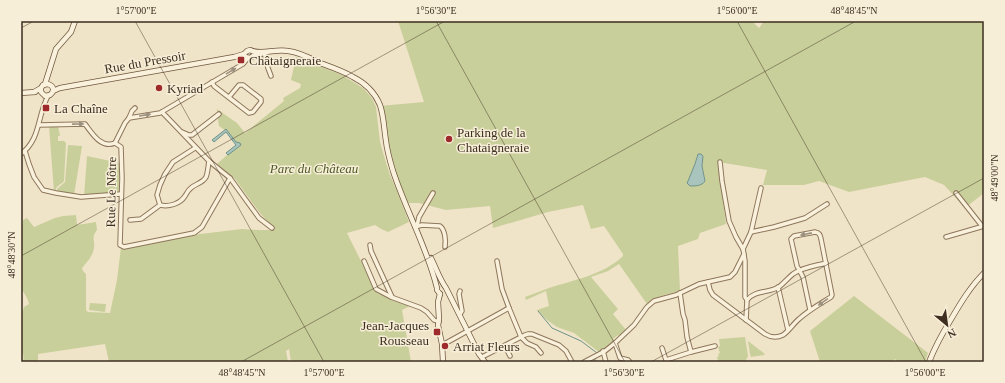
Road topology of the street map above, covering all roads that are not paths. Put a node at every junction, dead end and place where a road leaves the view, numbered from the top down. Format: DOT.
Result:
graph roads {
  1 [pos="75,21"];
  2 [pos="263,52"];
  3 [pos="249,55"];
  4 [pos="271,76"];
  5 [pos="212,82"];
  6 [pos="50,86"];
  7 [pos="21,93"];
  8 [pos="44,95"];
  9 [pos="229,97"];
  10 [pos="135,108"];
  11 [pos="162,112"];
  12 [pos="219,114"];
  13 [pos="129,118"];
  14 [pos="39,125"];
  15 [pos="179,130"];
  16 [pos="115,143"];
  17 [pos="195,148"];
  18 [pos="25,151"];
  19 [pos="21,154"];
  20 [pos="209,161"];
  21 [pos="720,162"];
  22 [pos="230,178"];
  23 [pos="761,188"];
  24 [pos="956,193"];
  25 [pos="121,194"];
  26 [pos="433,194"];
  27 [pos="827,204"];
  28 [pos="160,205"];
  29 [pos="130,220"];
  30 [pos="983,226"];
  31 [pos="416,227"];
  32 [pos="272,228"];
  33 [pos="751,232"];
  34 [pos="419,237"];
  35 [pos="946,237"];
  36 [pos="370,245"];
  37 [pos="444,247"];
  38 [pos="743,249"];
  39 [pos="744,254"];
  40 [pos="364,261"];
  41 [pos="497,261"];
  42 [pos="826,263"];
  43 [pos="799,271"];
  44 [pos="984,274"];
  45 [pos="708,282"];
  46 [pos="443,285"];
  47 [pos="778,287"];
  48 [pos="437,288"];
  49 [pos="460,291"];
  50 [pos="443,292"];
  51 [pos="680,293"];
  52 [pos="392,297"];
  53 [pos="747,300"];
  54 [pos="509,308"];
  55 [pos="810,310"];
  56 [pos="460,314"];
  57 [pos="746,320"];
  58 [pos="439,322"];
  59 [pos="468,330"];
  60 [pos="788,330"];
  61 [pos="522,337"];
  62 [pos="615,343"];
  63 [pos="442,344"];
  64 [pos="504,346"];
  65 [pos="715,346"];
  66 [pos="662,348"];
  67 [pos="603,352"];
  68 [pos="692,352"];
  69 [pos="541,353"];
  70 [pos="510,356"];
  71 [pos="482,357"];
  72 [pos="443,362"];
  73 [pos="485,362"];
  74 [pos="572,362"];
  75 [pos="584,362"];
  76 [pos="606,362"];
  77 [pos="630,362"];
  78 [pos="929,362"];
  1 -- 6 [label="street"];
  2 -- 3 [label="street, Rue du Pressoir"];
  2 -- 4 [label="street"];
  2 -- 31 [label="street, Rue du Pressoir"];
  5 -- 3 [label="street, one-way"];
  3 -- 6 [label="street, Rue du Pressoir"];
  5 -- 9 [label="street"];
  5 -- 11 [label="street"];
  6 -- 8 [label="street"];
  6 -- 8 [label="street"];
  7 -- 8 [label="street"];
  8 -- 14 [label="street"];
  9 -- 9 [label="street"];
  10 -- 13 [label="street"];
  13 -- 11 [label="street, one-way"];
  11 -- 15 [label="street"];
  12 -- 15 [label="street"];
  13 -- 16 [label="street"];
  14 -- 16 [label="street, one-way"];
  14 -- 18 [label="street"];
  15 -- 17 [label="street"];
  16 -- 25 [label="street, Rue Le Nôtre"];
  17 -- 20 [label="street"];
  17 -- 28 [label="street"];
  18 -- 19 [label="street"];
  18 -- 25 [label="street"];
  20 -- 22 [label="street"];
  20 -- 28 [label="street"];
  21 -- 38 [label="street"];
  22 -- 25 [label="street, Rue Le Nôtre"];
  22 -- 32 [label="street"];
  23 -- 33 [label="street"];
  24 -- 30 [label="street"];
  26 -- 31 [label="street"];
  27 -- 33 [label="street"];
  28 -- 29 [label="street"];
  30 -- 35 [label="street"];
  31 -- 34 [label="street, Rue du Pressoir"];
  31 -- 37 [label="street"];
  33 -- 38 [label="street"];
  34 -- 46 [label="street"];
  34 -- 48 [label="street"];
  36 -- 52 [label="street"];
  38 -- 39 [label="street"];
  39 -- 45 [label="street"];
  39 -- 53 [label="street"];
  40 -- 52 [label="street"];
  41 -- 54 [label="street"];
  42 -- 43 [label="street"];
  42 -- 43 [label="street, one-way"];
  42 -- 55 [label="street, one-way"];
  43 -- 47 [label="street"];
  43 -- 55 [label="street"];
  44 -- 78 [label="street"];
  45 -- 51 [label="street"];
  45 -- 57 [label="street"];
  46 -- 48 [label="street"];
  46 -- 50 [label="street"];
  47 -- 53 [label="street"];
  47 -- 60 [label="street"];
  48 -- 50 [label="street"];
  49 -- 56 [label="street"];
  50 -- 56 [label="street"];
  50 -- 58 [label="street"];
  51 -- 62 [label="street"];
  51 -- 68 [label="street"];
  52 -- 58 [label="street"];
  53 -- 57 [label="street"];
  54 -- 59 [label="street"];
  54 -- 61 [label="street"];
  55 -- 60 [label="street"];
  56 -- 59 [label="street"];
  57 -- 60 [label="street"];
  58 -- 63 [label="street"];
  59 -- 63 [label="street"];
  59 -- 71 [label="street"];
  61 -- 64 [label="street"];
  61 -- 69 [label="street"];
  61 -- 74 [label="street"];
  62 -- 67 [label="street"];
  62 -- 77 [label="street"];
  63 -- 72 [label="street"];
  64 -- 70 [label="street"];
  64 -- 71 [label="street"];
  65 -- 68 [label="street"];
  66 -- 68 [label="street"];
  67 -- 75 [label="street"];
  67 -- 76 [label="street"];
  71 -- 73 [label="street"];
}
